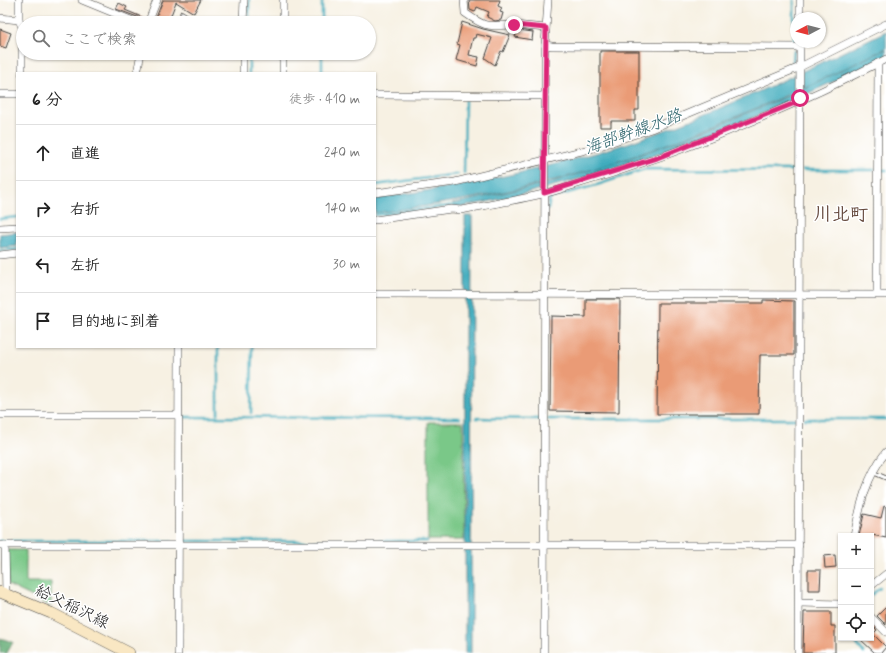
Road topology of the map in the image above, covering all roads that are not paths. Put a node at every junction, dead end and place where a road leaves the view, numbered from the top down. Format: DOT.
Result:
graph roads {
  1 [pos="19,0"];
  2 [pos="82,0"];
  3 [pos="157,0"];
  4 [pos="244,0"];
  5 [pos="282,0"];
  6 [pos="464,0"];
  7 [pos="548,0"];
  8 [pos="800,0"];
  9 [pos="800,12"];
  10 [pos="182,13"];
  11 [pos="19,16"];
  12 [pos="121,16"];
  13 [pos="151,16"];
  14 [pos="187,16"];
  15 [pos="243,16"];
  16 [pos="283,16"];
  17 [pos="0,18"];
  18 [pos="16,20"];
  19 [pos="886,24"];
  20 [pos="546,28"];
  21 [pos="790,44"];
  22 [pos="545,45"];
  23 [pos="800,48"];
  24 [pos="886,59"];
  25 [pos="22,60"];
  26 [pos="140,60"];
  27 [pos="243,60"];
  28 [pos="283,60"];
  29 [pos="878,63"];
  30 [pos="800,69"];
  31 [pos="22,72"];
  32 [pos="137,72"];
  33 [pos="243,72"];
  34 [pos="283,72"];
  35 [pos="0,94"];
  36 [pos="16,94"];
  37 [pos="376,96"];
  38 [pos="545,96"];
  39 [pos="800,100"];
  40 [pos="545,161"];
  41 [pos="376,192"];
  42 [pos="544,192"];
  43 [pos="376,220"];
  44 [pos="16,227"];
  45 [pos="0,228"];
  46 [pos="16,253"];
  47 [pos="0,255"];
  48 [pos="376,294"];
  49 [pos="545,294"];
  50 [pos="799,294"];
  51 [pos="877,294"];
  52 [pos="886,294"];
  53 [pos="179,348"];
  54 [pos="0,415"];
  55 [pos="178,415"];
  56 [pos="886,452"];
  57 [pos="872,472"];
  58 [pos="886,478"];
  59 [pos="855,533"];
  60 [pos="2,545"];
  61 [pos="178,545"];
  62 [pos="799,545"];
  63 [pos="544,546"];
  64 [pos="886,574"];
  65 [pos="874,584"];
  66 [pos="3,593"];
  67 [pos="798,603"];
  68 [pos="838,604"];
  69 [pos="874,620"];
  70 [pos="886,632"];
  71 [pos="129,653"];
  72 [pos="178,653"];
  73 [pos="544,653"];
  74 [pos="798,653"];
  1 -- 11 [label="street"];
  2 -- 12 [label="street"];
  3 -- 13 [label="street"];
  4 -- 15 [label="street"];
  5 -- 16 [label="street"];
  6 -- 20 [label="street"];
  7 -- 20 [label="street"];
  8 -- 9 [label="street"];
  10 -- 14 [label="lane"];
  17 -- 18 [label="street"];
  19 -- 30 [label="street"];
  20 -- 22 [label="street"];
  21 -- 22 [label="street"];
  22 -- 38 [label="street"];
  23 -- 30 [label="street"];
  24 -- 29 [label="street"];
  25 -- 31 [label="street"];
  26 -- 32 [label="street"];
  27 -- 33 [label="street"];
  28 -- 34 [label="street"];
  29 -- 39 [label="street"];
  29 -- 51 [label="street"];
  30 -- 39 [label="street"];
  30 -- 40 [label="street"];
  35 -- 36 [label="street"];
  37 -- 38 [label="street"];
  38 -- 40 [label="street"];
  39 -- 42 [label="street"];
  39 -- 50 [label="street"];
  40 -- 41 [label="street"];
  40 -- 42 [label="street"];
  42 -- 43 [label="street"];
  42 -- 49 [label="street"];
  44 -- 45 [label="street"];
  46 -- 47 [label="street"];
  48 -- 49 [label="street"];
  49 -- 50 [label="street"];
  49 -- 63 [label="street"];
  50 -- 51 [label="street"];
  50 -- 62 [label="street"];
  51 -- 52 [label="street"];
  53 -- 55 [label="street"];
  54 -- 55 [label="street"];
  55 -- 61 [label="street"];
  56 -- 57 [label="street"];
  57 -- 58 [label="lane"];
  57 -- 59 [label="street"];
  60 -- 61 [label="street"];
  60 -- 66 [label="street"];
  61 -- 63 [label="street"];
  61 -- 72 [label="street"];
  62 -- 63 [label="street"];
  62 -- 67 [label="street"];
  63 -- 73 [label="street"];
  64 -- 65 [label="street"];
  66 -- 71 [label="main road, 給父稲沢線"];
  67 -- 68 [label="street"];
  67 -- 74 [label="street"];
  69 -- 70 [label="street"];
}
